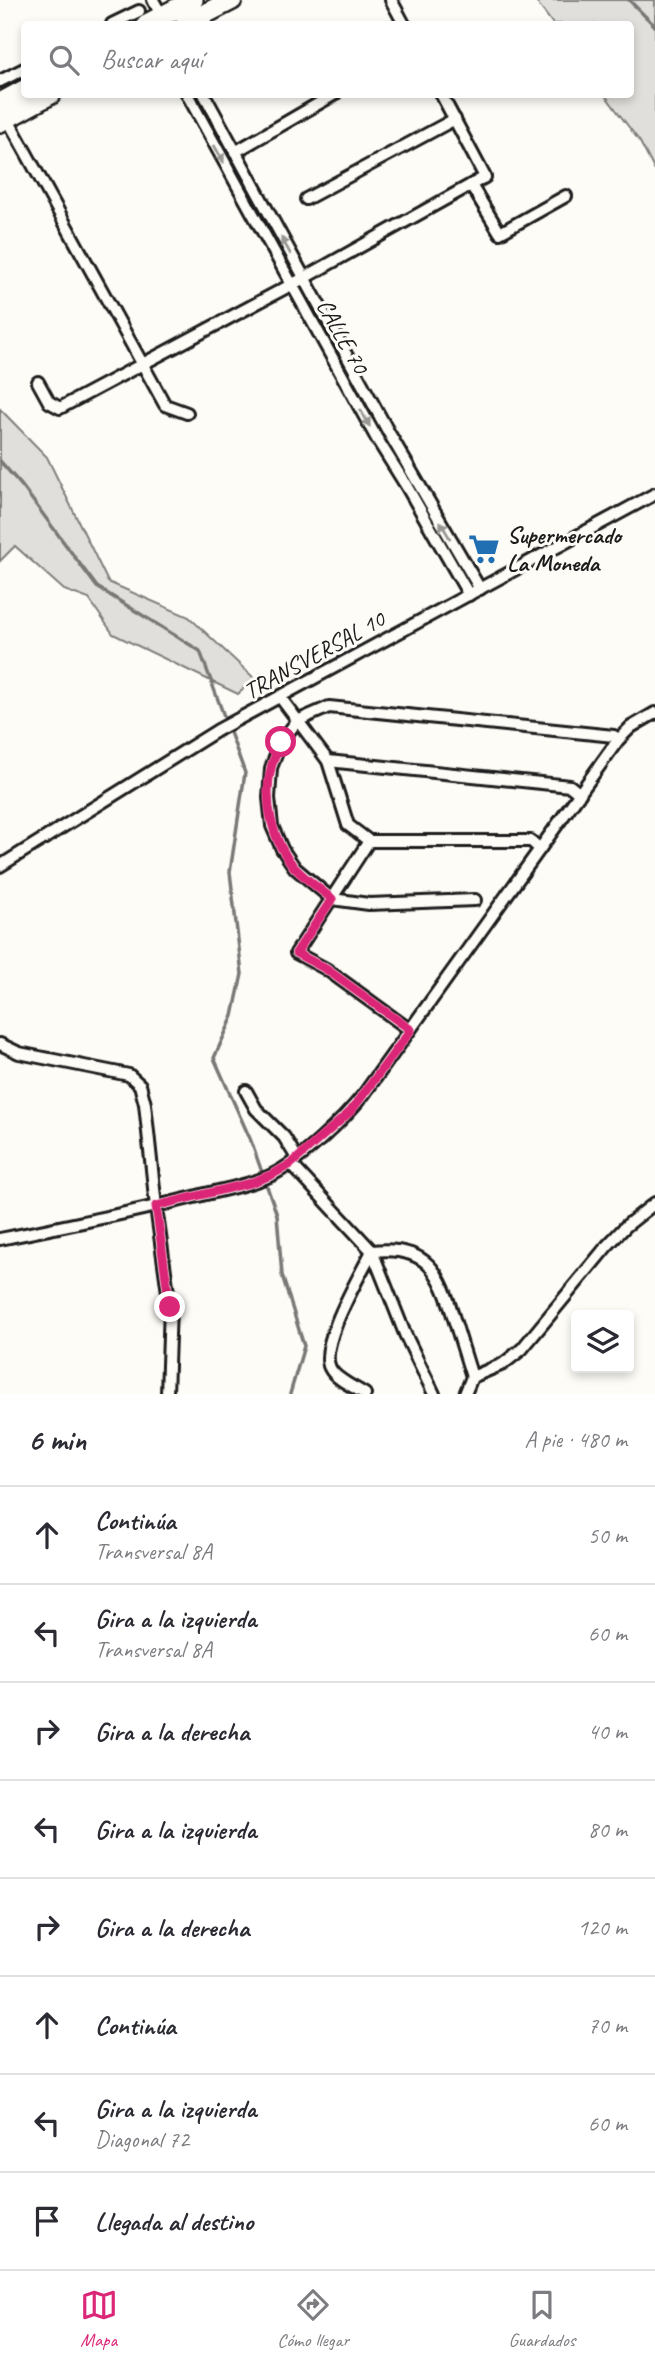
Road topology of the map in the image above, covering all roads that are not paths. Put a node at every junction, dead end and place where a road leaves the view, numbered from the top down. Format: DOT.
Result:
graph roads {
  1 [pos="133,0"];
  2 [pos="193,0"];
  3 [pos="232,0"];
  4 [pos="391,0"];
  5 [pos="150,13"];
  6 [pos="122,21"];
  7 [pos="191,21"];
  8 [pos="402,21"];
  9 [pos="21,70"];
  10 [pos="0,81"];
  11 [pos="21,93"];
  12 [pos="41,98"];
  13 [pos="189,98"];
  14 [pos="206,98"];
  15 [pos="328,98"];
  16 [pos="444,98"];
  17 [pos="2,114"];
  18 [pos="455,119"];
  19 [pos="235,152"];
  20 [pos="471,185"];
  21 [pos="566,196"];
  22 [pos="306,199"];
  23 [pos="304,278"];
  24 [pos="290,285"];
  25 [pos="143,364"];
  26 [pos="38,382"];
  27 [pos="187,413"];
  28 [pos="655,494"];
  29 [pos="480,589"];
  30 [pos="469,595"];
  31 [pos="280,697"];
  32 [pos="655,713"];
  33 [pos="298,720"];
  34 [pos="618,740"];
  35 [pos="328,761"];
  36 [pos="580,794"];
  37 [pos="369,841"];
  38 [pos="540,849"];
  39 [pos="0,866"];
  40 [pos="332,899"];
  41 [pos="475,900"];
  42 [pos="411,1030"];
  43 [pos="0,1044"];
  44 [pos="246,1091"];
  45 [pos="294,1161"];
  46 [pos="655,1203"];
  47 [pos="156,1206"];
  48 [pos="0,1239"];
  49 [pos="372,1251"];
  50 [pos="472,1377"];
  51 [pos="167,1394"];
  52 [pos="365,1394"];
  53 [pos="434,1394"];
  54 [pos="465,1394"];
  1 -- 5 [label="street"];
  2 -- 5 [label="highway"];
  3 -- 7 [label="highway"];
  4 -- 8 [label="street"];
  5 -- 6 [label="street"];
  9 -- 10 [label="street"];
  11 -- 17 [label="highway"];
  12 -- 17 [label="highway"];
  13 -- 24 [label="street, CALLE 70, one-way"];
  14 -- 19 [label="street, CALLE 70"];
  15 -- 19 [label="street"];
  16 -- 18 [label="street"];
  17 -- 25 [label="street"];
  18 -- 20 [label="street"];
  18 -- 22 [label="street"];
  23 -- 19 [label="street, CALLE 70, one-way"];
  20 -- 21 [label="street"];
  20 -- 23 [label="street"];
  23 -- 24 [label="street"];
  29 -- 23 [label="street, CALLE 70, one-way"];
  24 -- 25 [label="street"];
  24 -- 30 [label="street, CALLE 70, one-way"];
  25 -- 26 [label="street"];
  25 -- 27 [label="street"];
  28 -- 29 [label="street, TRANSVERSAL 10"];
  29 -- 30 [label="street, TRANSVERSAL 10"];
  30 -- 31 [label="street, TRANSVERSAL 10"];
  31 -- 33 [label="street"];
  31 -- 39 [label="street, TRANSVERSAL 10"];
  32 -- 34 [label="street"];
  33 -- 34 [label="street"];
  33 -- 35 [label="street"];
  33 -- 40 [label="street"];
  34 -- 36 [label="street"];
  35 -- 36 [label="street"];
  35 -- 37 [label="street"];
  36 -- 38 [label="street"];
  37 -- 38 [label="street"];
  37 -- 40 [label="street"];
  38 -- 42 [label="street"];
  40 -- 41 [label="street"];
  40 -- 42 [label="street"];
  42 -- 45 [label="street"];
  43 -- 47 [label="street"];
  44 -- 45 [label="street"];
  45 -- 47 [label="street"];
  45 -- 49 [label="street"];
  46 -- 50 [label="street"];
  47 -- 48 [label="street"];
  47 -- 51 [label="street"];
  49 -- 50 [label="street"];
  49 -- 52 [label="street"];
  49 -- 53 [label="street"];
  50 -- 54 [label="street"];
}
